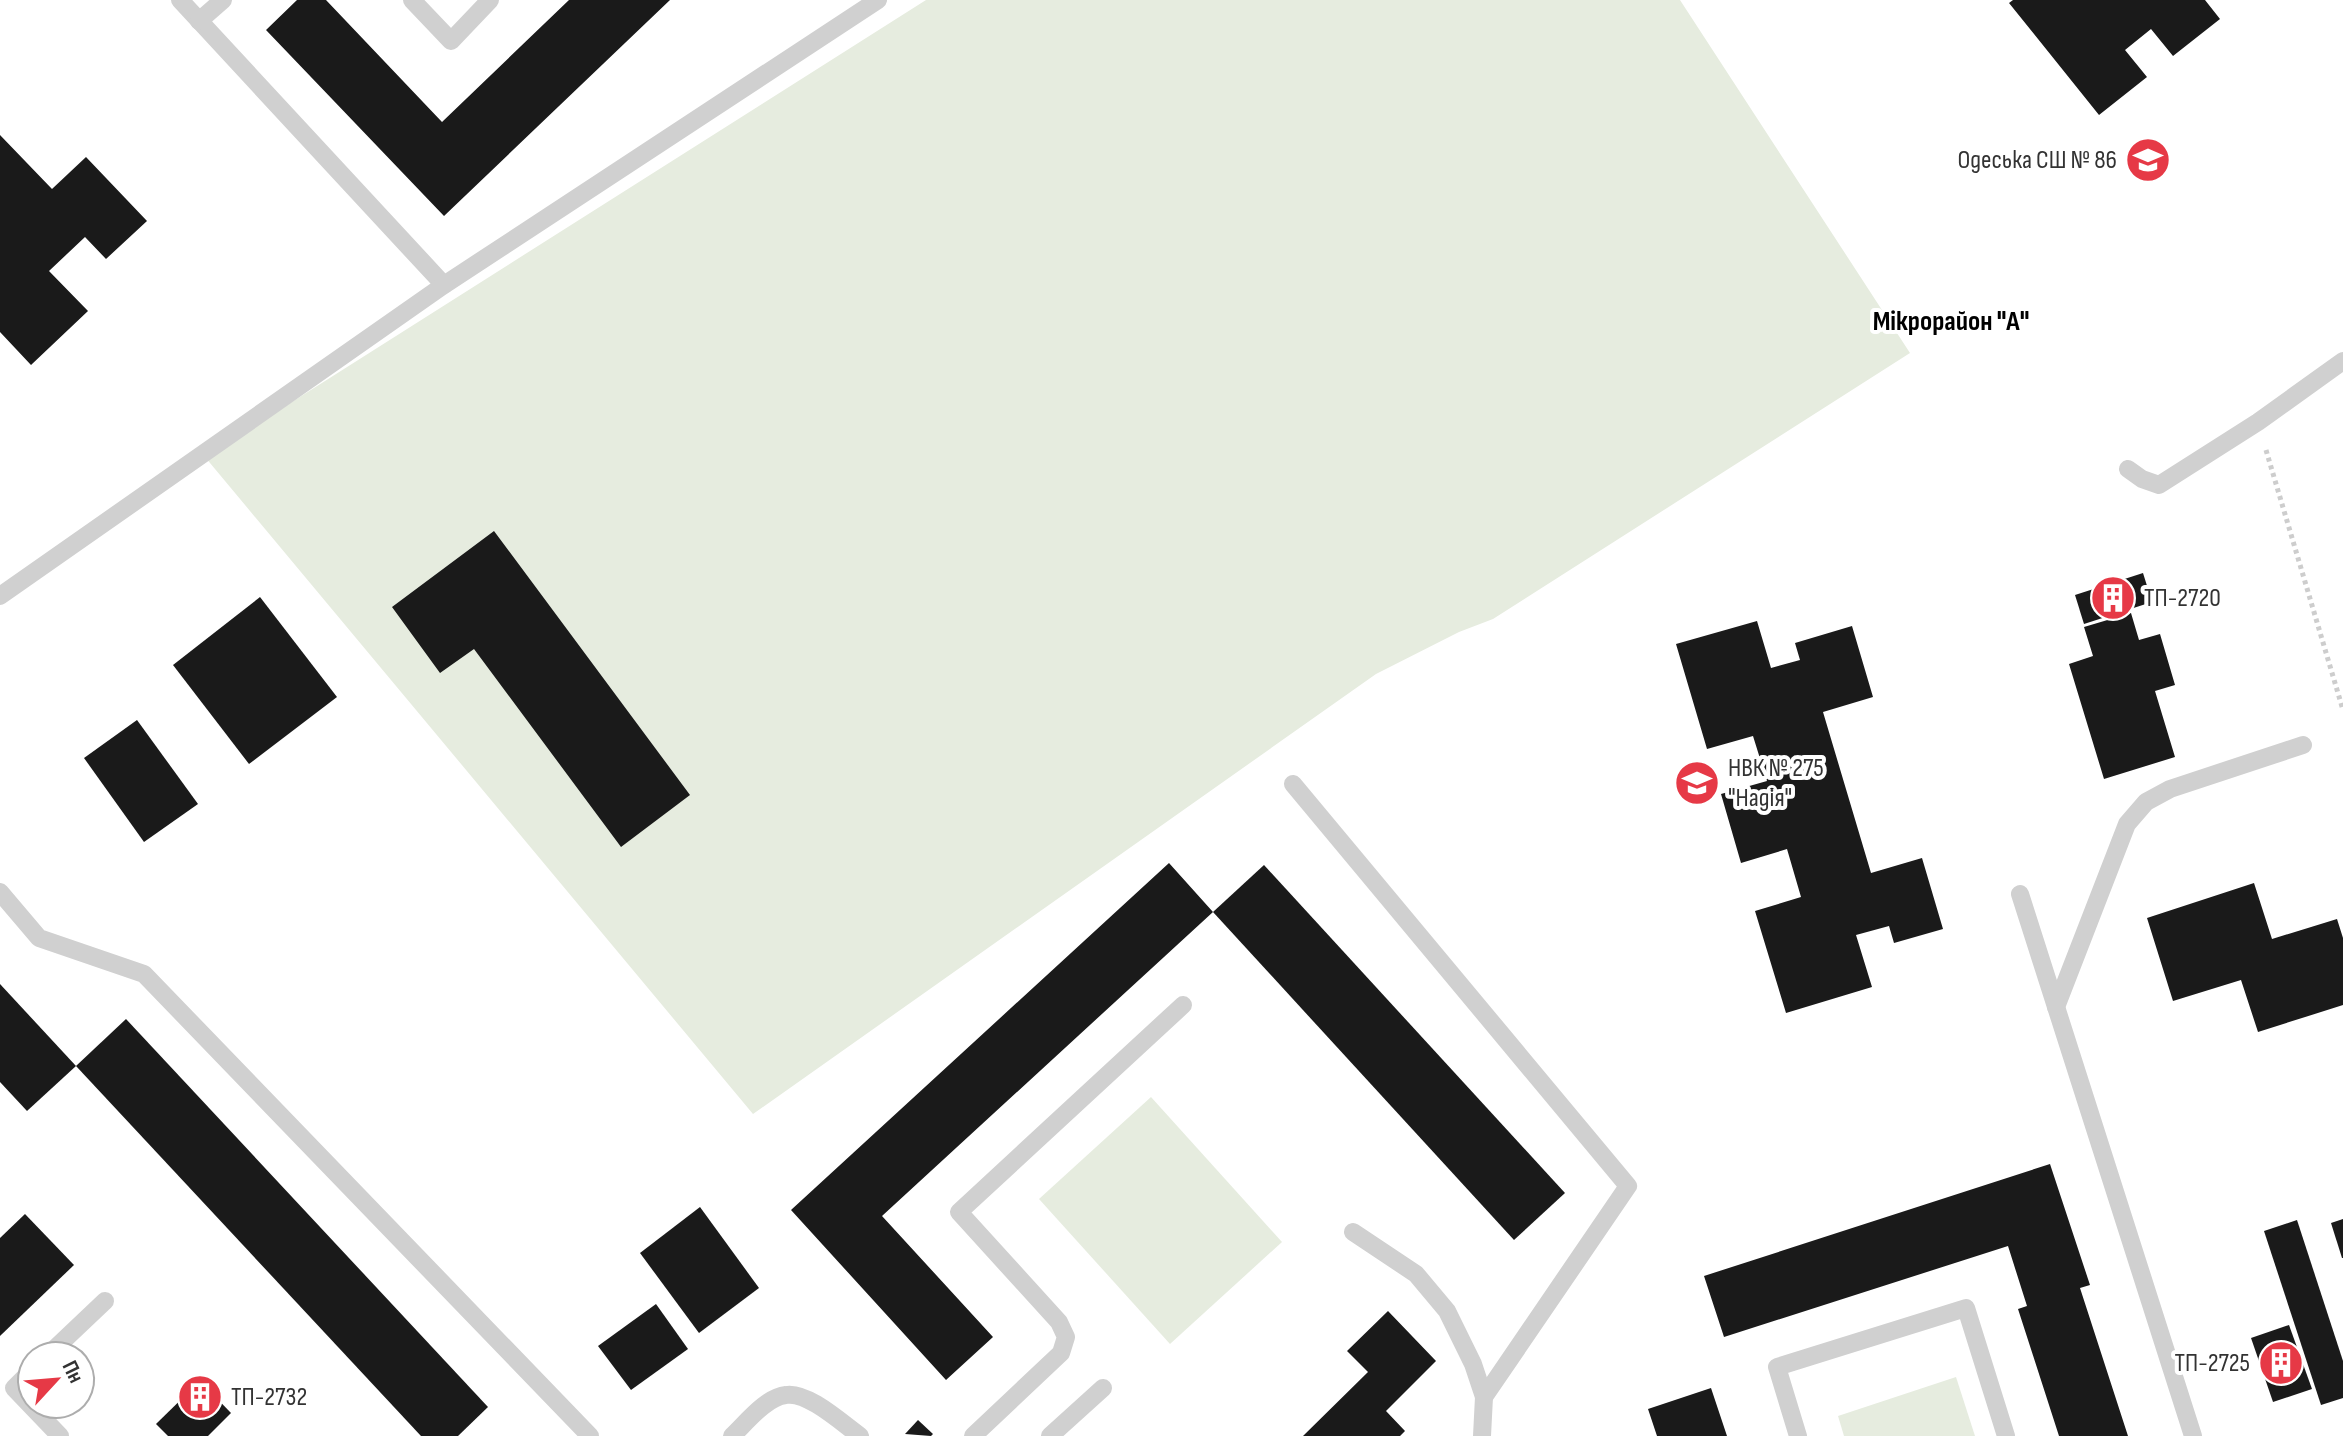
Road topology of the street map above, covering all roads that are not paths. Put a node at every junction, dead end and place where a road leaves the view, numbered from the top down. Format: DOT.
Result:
graph roads {
  1 [pos="180,0"];
  2 [pos="223,0"];
  3 [pos="412,0"];
  4 [pos="490,0"];
  5 [pos="878,0"];
  6 [pos="199,21"];
  7 [pos="444,285"];
  8 [pos="2343,361"];
  9 [pos="2128,469"];
  10 [pos="0,596"];
  11 [pos="2303,745"];
  12 [pos="1293,784"];
  13 [pos="0,892"];
  14 [pos="2020,894"];
  15 [pos="1183,1005"];
  16 [pos="2056,1007"];
  17 [pos="1353,1232"];
  18 [pos="105,1301"];
  19 [pos="64,1340"];
  20 [pos="1103,1388"];
  21 [pos="1484,1397"];
  22 [pos="45,1420"];
  23 [pos="60,1436"];
  24 [pos="590,1436"];
  25 [pos="732,1436"];
  26 [pos="860,1436"];
  27 [pos="973,1436"];
  28 [pos="1050,1436"];
  29 [pos="1482,1436"];
  30 [pos="1798,1436"];
  31 [pos="2006,1436"];
  32 [pos="2193,1436"];
  1 -- 6 [label="lane"];
  2 -- 6 [label="lane"];
  3 -- 4 [label="lane"];
  5 -- 7 [label="lane"];
  6 -- 7 [label="lane"];
  7 -- 10 [label="lane"];
  8 -- 9 [label="lane"];
  11 -- 16 [label="lane"];
  12 -- 21 [label="lane"];
  13 -- 24 [label="lane"];
  14 -- 16 [label="lane"];
  15 -- 27 [label="lane"];
  16 -- 32 [label="lane"];
  17 -- 21 [label="lane"];
  18 -- 19 [label="lane"];
  20 -- 28 [label="lane"];
  21 -- 29 [label="lane"];
  22 -- 23 [label="lane"];
  25 -- 26 [label="lane"];
  30 -- 31 [label="lane"];
}
